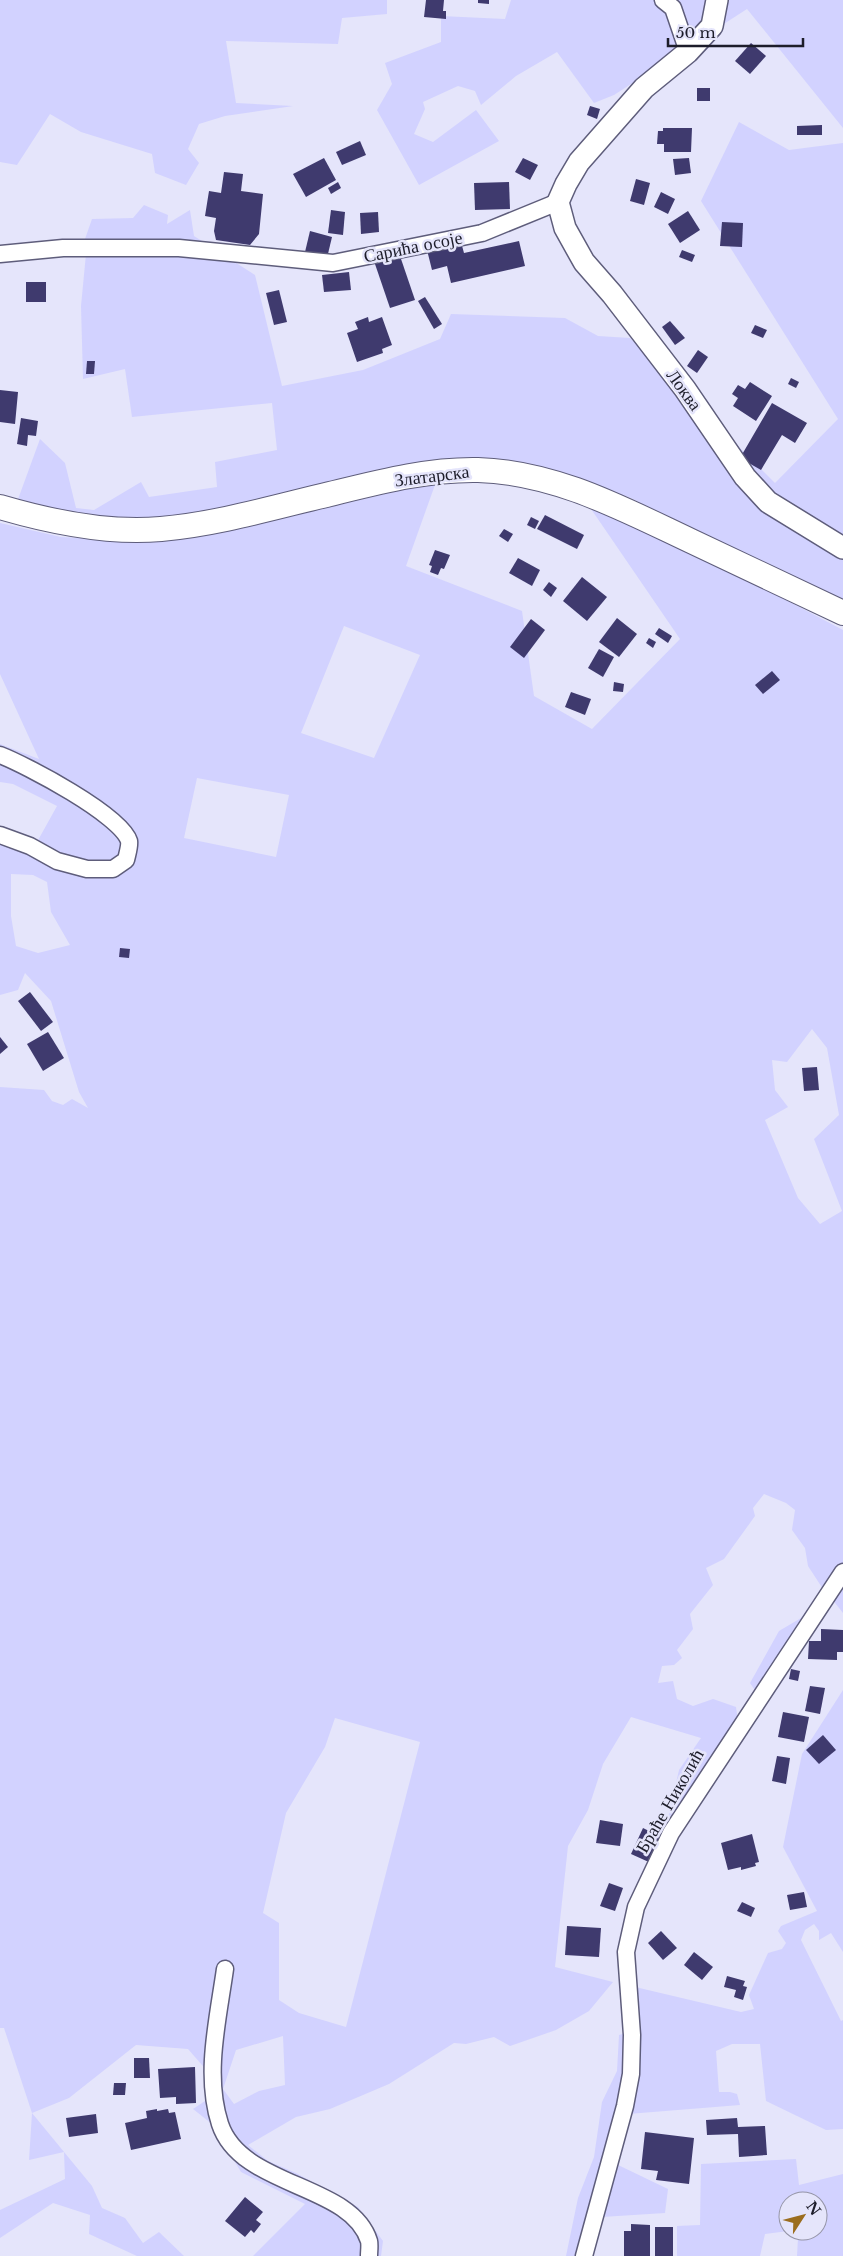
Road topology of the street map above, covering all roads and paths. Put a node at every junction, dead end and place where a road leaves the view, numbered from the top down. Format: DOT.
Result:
graph roads {
  1 [pos="663,0"];
  2 [pos="717,0"];
  3 [pos="688,52"];
  4 [pos="558,202"];
  5 [pos="0,254"];
  6 [pos="0,507"];
  7 [pos="843,548"];
  8 [pos="843,613"];
  9 [pos="0,755"];
  10 [pos="0,835"];
  11 [pos="843,1572"];
  12 [pos="225,1969"];
  13 [pos="369,2256"];
  14 [pos="584,2256"];
  1 -- 3 [label="street"];
  2 -- 3 [label="street"];
  3 -- 4 [label="street"];
  4 -- 5 [label="street, Сарића осоје"];
  4 -- 7 [label="street, Локва"];
  6 -- 8 [label="main road, Златарска"];
  9 -- 10 [label="street"];
  11 -- 14 [label="street, Браће Николић"];
  12 -- 13 [label="street"];
}
